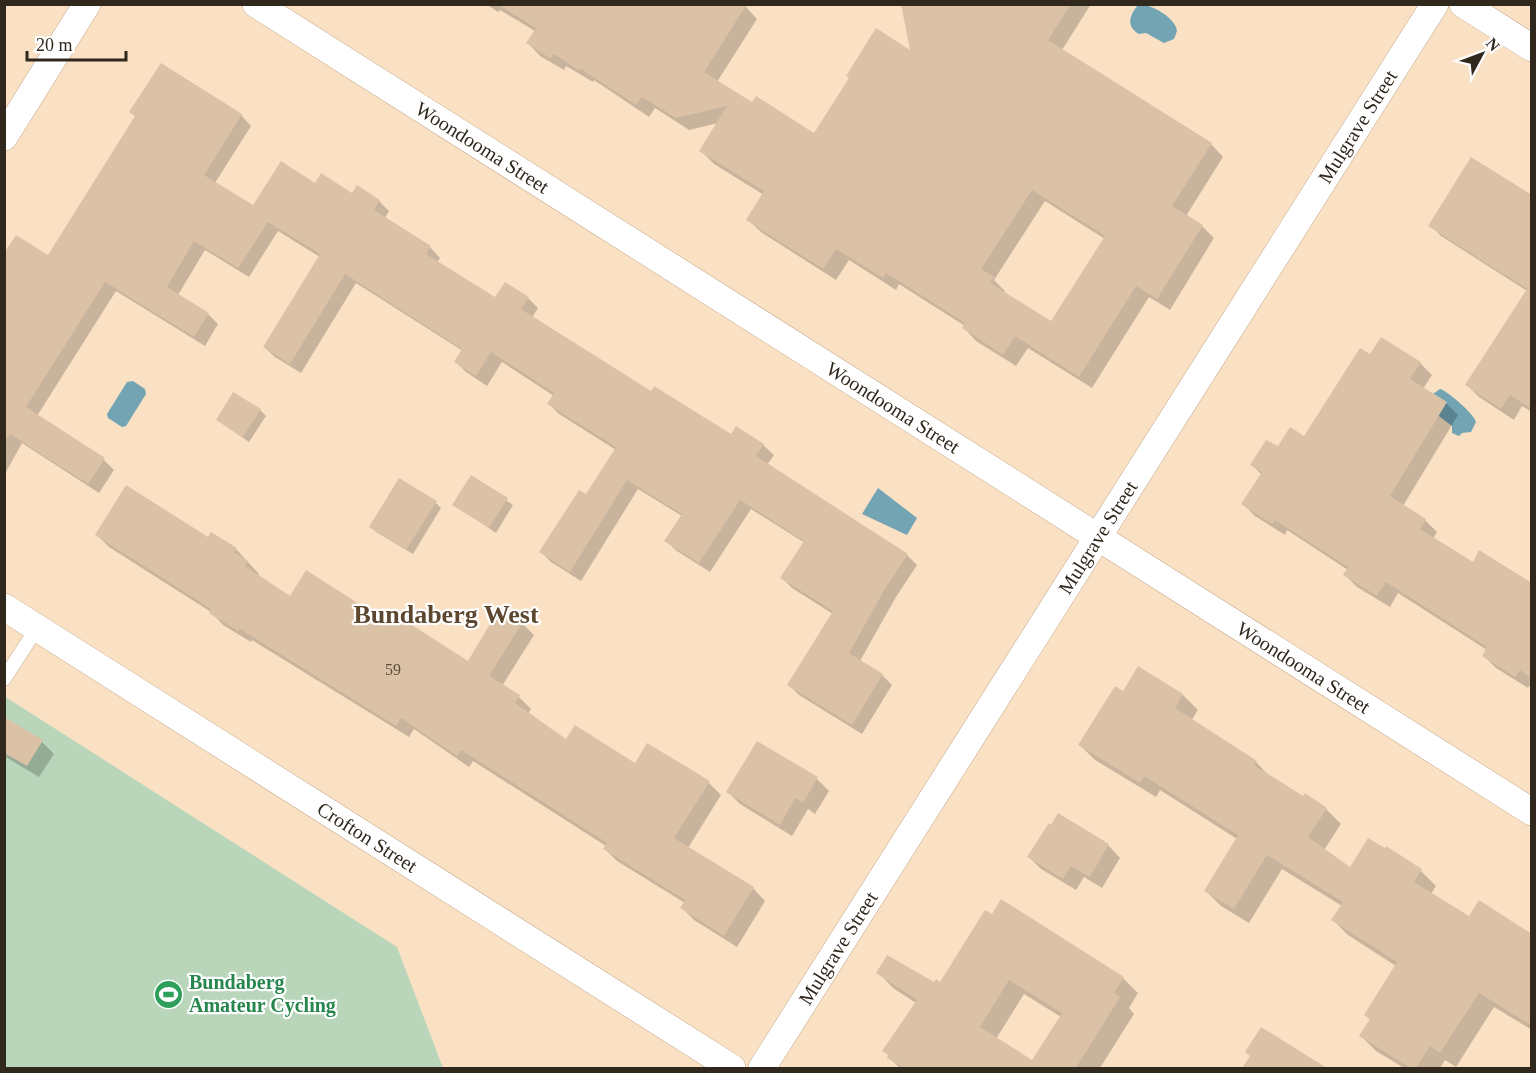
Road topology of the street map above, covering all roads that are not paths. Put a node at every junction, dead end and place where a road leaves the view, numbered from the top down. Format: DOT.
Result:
graph roads {
  1 [pos="87,4"];
  2 [pos="256,4"];
  3 [pos="1435,4"];
  4 [pos="1463,4"];
  5 [pos="1532,48"];
  6 [pos="4,137"];
  7 [pos="1098,537"];
  8 [pos="4,607"];
  9 [pos="37,628"];
  10 [pos="4,679"];
  11 [pos="1532,812"];
  12 [pos="732,1068"];
  13 [pos="762,1068"];
  1 -- 6 [label="street"];
  2 -- 7 [label="street, Woondooma Street"];
  3 -- 7 [label="street, Mulgrave Street"];
  4 -- 5 [label="street"];
  7 -- 11 [label="street, Woondooma Street"];
  7 -- 13 [label="street, Mulgrave Street"];
  8 -- 9 [label="street, Crofton Street"];
  9 -- 10 [label="lane"];
  9 -- 12 [label="street, Crofton Street"];
}
